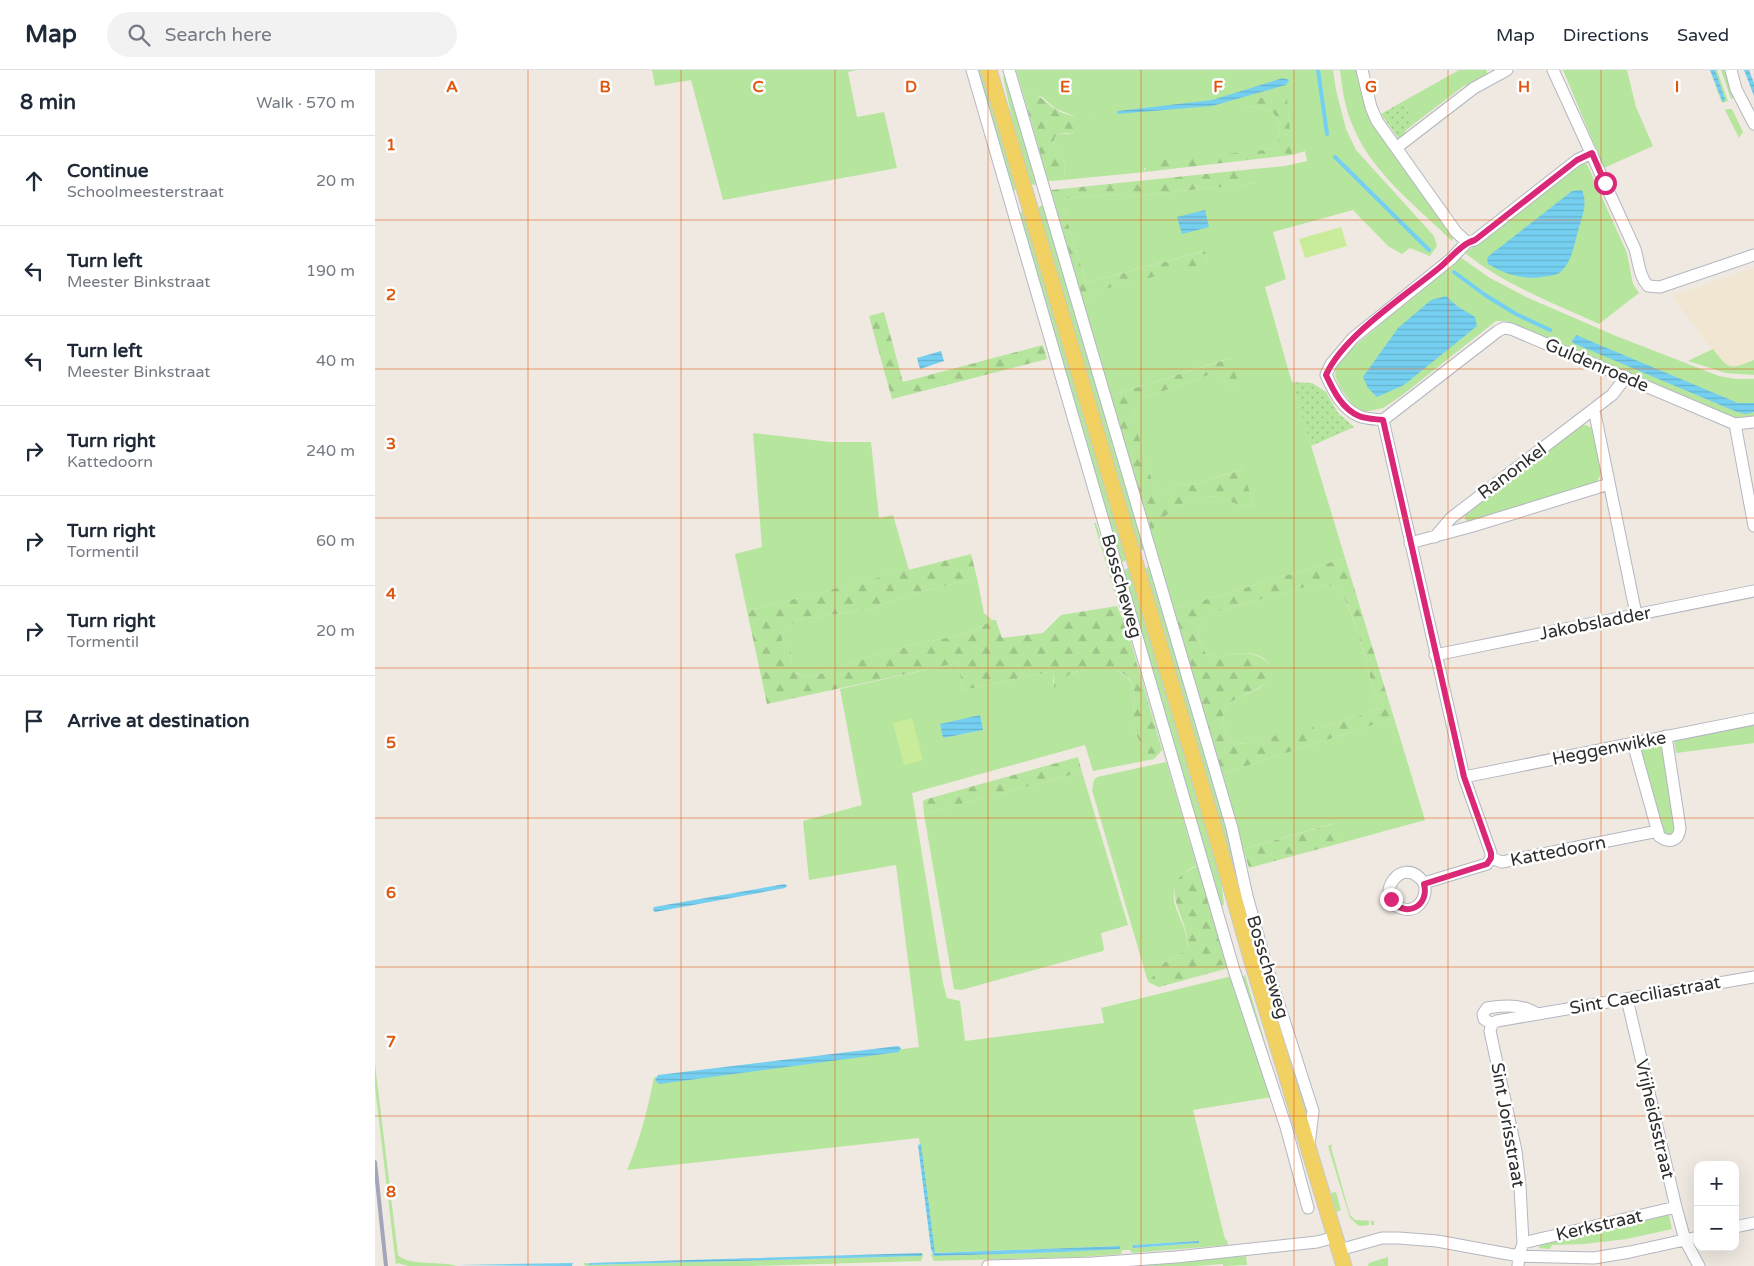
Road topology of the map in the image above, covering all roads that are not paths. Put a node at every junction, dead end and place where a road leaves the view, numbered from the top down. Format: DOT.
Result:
graph roads {
  1 [pos="972,70"];
  2 [pos="989,70"];
  3 [pos="1009,70"];
  4 [pos="1363,70"];
  5 [pos="1507,70"];
  6 [pos="1553,70"];
  7 [pos="1731,70"];
  8 [pos="1754,124"];
  9 [pos="1396,148"];
  10 [pos="1592,153"];
  11 [pos="1046,193"];
  12 [pos="1027,199"];
  13 [pos="1011,203"];
  14 [pos="1467,242"];
  15 [pos="1754,255"];
  16 [pos="1626,377"];
  17 [pos="1594,409"];
  18 [pos="1383,420"];
  19 [pos="1754,422"];
  20 [pos="1735,424"];
  21 [pos="1609,484"];
  22 [pos="1754,526"];
  23 [pos="1435,537"];
  24 [pos="1410,544"];
  25 [pos="1153,556"];
  26 [pos="1134,562"];
  27 [pos="1754,591"];
  28 [pos="1636,614"];
  29 [pos="1435,655"];
  30 [pos="1754,719"];
  31 [pos="1666,736"];
  32 [pos="1633,743"];
  33 [pos="1464,777"];
  34 [pos="1658,831"];
  35 [pos="1491,858"];
  36 [pos="1424,884"];
  37 [pos="1253,965"];
  38 [pos="1234,970"];
  39 [pos="1754,977"];
  40 [pos="1627,999"];
  41 [pos="1492,1024"];
  42 [pos="1308,1147"];
  43 [pos="1675,1207"];
  44 [pos="1307,1208"];
  45 [pos="1754,1222"];
  46 [pos="1739,1226"];
  47 [pos="1694,1238"];
  48 [pos="1685,1240"];
  49 [pos="1523,1243"];
  50 [pos="1337,1244"];
  51 [pos="1519,1261"];
  52 [pos="988,1266"];
  53 [pos="1344,1266"];
  54 [pos="1699,1266"];
  1 -- 13 [label="street, Bosscheweg"];
  2 -- 12 [label="main road, Bosscheweg"];
  3 -- 11 [label="street, Bosscheweg"];
  4 -- 9 [label="street"];
  5 -- 9 [label="street"];
  6 -- 10 [label="street"];
  7 -- 8 [label="street"];
  9 -- 14 [label="street"];
  10 -- 14 [label="street"];
  10 -- 15 [label="street"];
  11 -- 12 [label="street"];
  11 -- 25 [label="street, Bosscheweg"];
  12 -- 13 [label="street"];
  12 -- 26 [label="main road, Bosscheweg"];
  13 -- 38 [label="street, Bosscheweg"];
  14 -- 18 [label="street"];
  16 -- 17 [label="street, Ranonkel"];
  16 -- 18 [label="street, Guldenroede"];
  16 -- 20 [label="street, Guldenroede"];
  17 -- 21 [label="street"];
  17 -- 23 [label="street, Ranonkel"];
  18 -- 24 [label="street, Kattedoorn"];
  19 -- 20 [label="street"];
  20 -- 22 [label="street"];
  21 -- 23 [label="street, Ranonkel"];
  21 -- 28 [label="street"];
  23 -- 24 [label="street, Ranonkel"];
  24 -- 29 [label="street, Kattedoorn"];
  25 -- 26 [label="street, Bosscheweg"];
  25 -- 42 [label="street, Bosscheweg"];
  26 -- 37 [label="main road, Bosscheweg"];
  27 -- 28 [label="street, Jakobsladder"];
  28 -- 29 [label="street, Jakobsladder"];
  29 -- 33 [label="street, Kattedoorn"];
  30 -- 31 [label="street, Heggenwikke"];
  31 -- 32 [label="street, Heggenwikke"];
  31 -- 34 [label="street"];
  32 -- 33 [label="street, Heggenwikke"];
  32 -- 34 [label="street"];
  33 -- 35 [label="street, Kattedoorn"];
  34 -- 35 [label="street, Kattedoorn"];
  35 -- 36 [label="street"];
  37 -- 38 [label="street, Bosscheweg"];
  37 -- 42 [label="main road, Bosscheweg"];
  38 -- 44 [label="street, Bosscheweg"];
  39 -- 40 [label="street, Sint Caeciliastraat"];
  40 -- 41 [label="street, Sint Caeciliastraat"];
  40 -- 43 [label="street, Vrijheidsstraat"];
  41 -- 49 [label="street, Sint Jorisstraat"];
  42 -- 50 [label="main road, Bosscheweg"];
  43 -- 48 [label="street, Vrijheidsstraat"];
  43 -- 49 [label="street, Kerkstraat"];
  45 -- 46 [label="street"];
  47 -- 48 [label="street, Kerkstraat"];
  48 -- 51 [label="street, Kerkstraat"];
  48 -- 54 [label="street, Vrijheidsstraat"];
  49 -- 51 [label="street, Sint Jorisstraat"];
  50 -- 51 [label="street, Kerkstraat"];
  50 -- 52 [label="street, Kerkstraat"];
  50 -- 53 [label="main road, Bosscheweg"];
}
